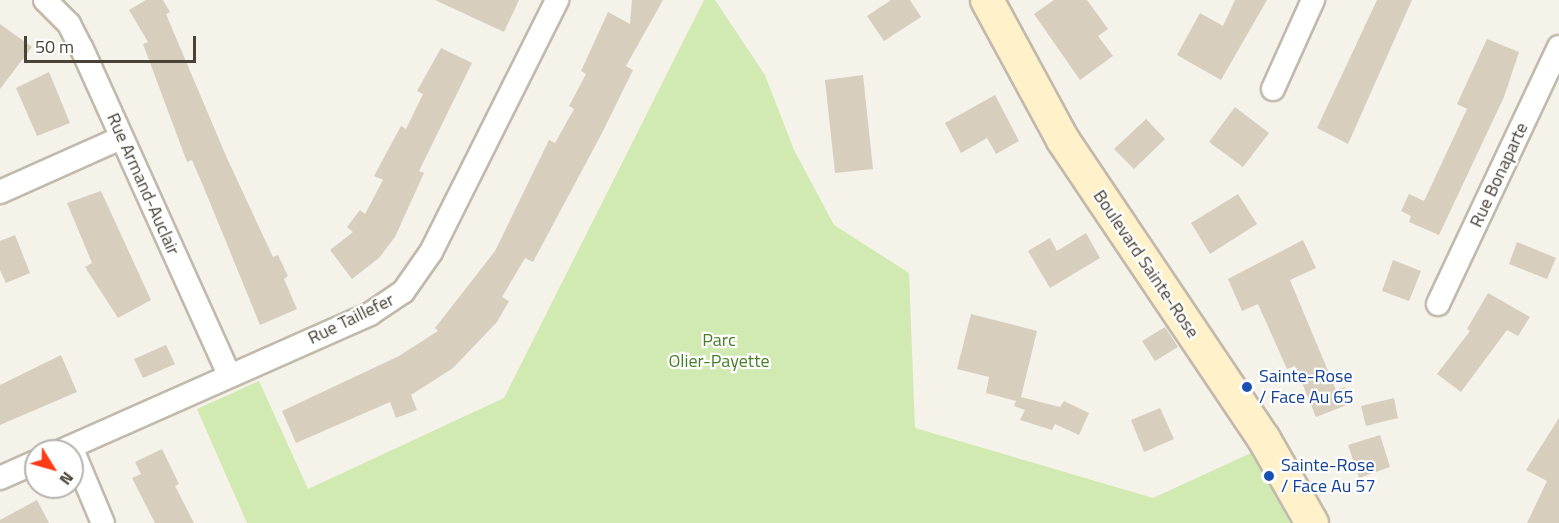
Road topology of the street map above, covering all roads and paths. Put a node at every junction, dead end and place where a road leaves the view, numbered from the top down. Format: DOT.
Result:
graph roads {
  1 [pos="45,0"];
  2 [pos="557,0"];
  3 [pos="987,0"];
  4 [pos="1313,0"];
  5 [pos="1559,47"];
  6 [pos="1273,89"];
  7 [pos="121,138"];
  8 [pos="0,192"];
  9 [pos="1438,304"];
  10 [pos="229,375"];
  11 [pos="84,441"];
  12 [pos="24,467"];
  13 [pos="0,478"];
  14 [pos="84,485"];
  15 [pos="103,523"];
  16 [pos="1312,523"];
  1 -- 7 [label="street, Rue Armand-Auclair"];
  2 -- 10 [label="street, Rue Taillefer"];
  3 -- 16 [label="street, Boulevard Sainte-Rose"];
  4 -- 6 [label="street"];
  5 -- 9 [label="street, Rue Bonaparte"];
  7 -- 8 [label="street"];
  7 -- 10 [label="street, Rue Armand-Auclair"];
  10 -- 11 [label="street, Rue Taillefer"];
  12 -- 13 [label="street"];
  14 -- 15 [label="street"];
}
